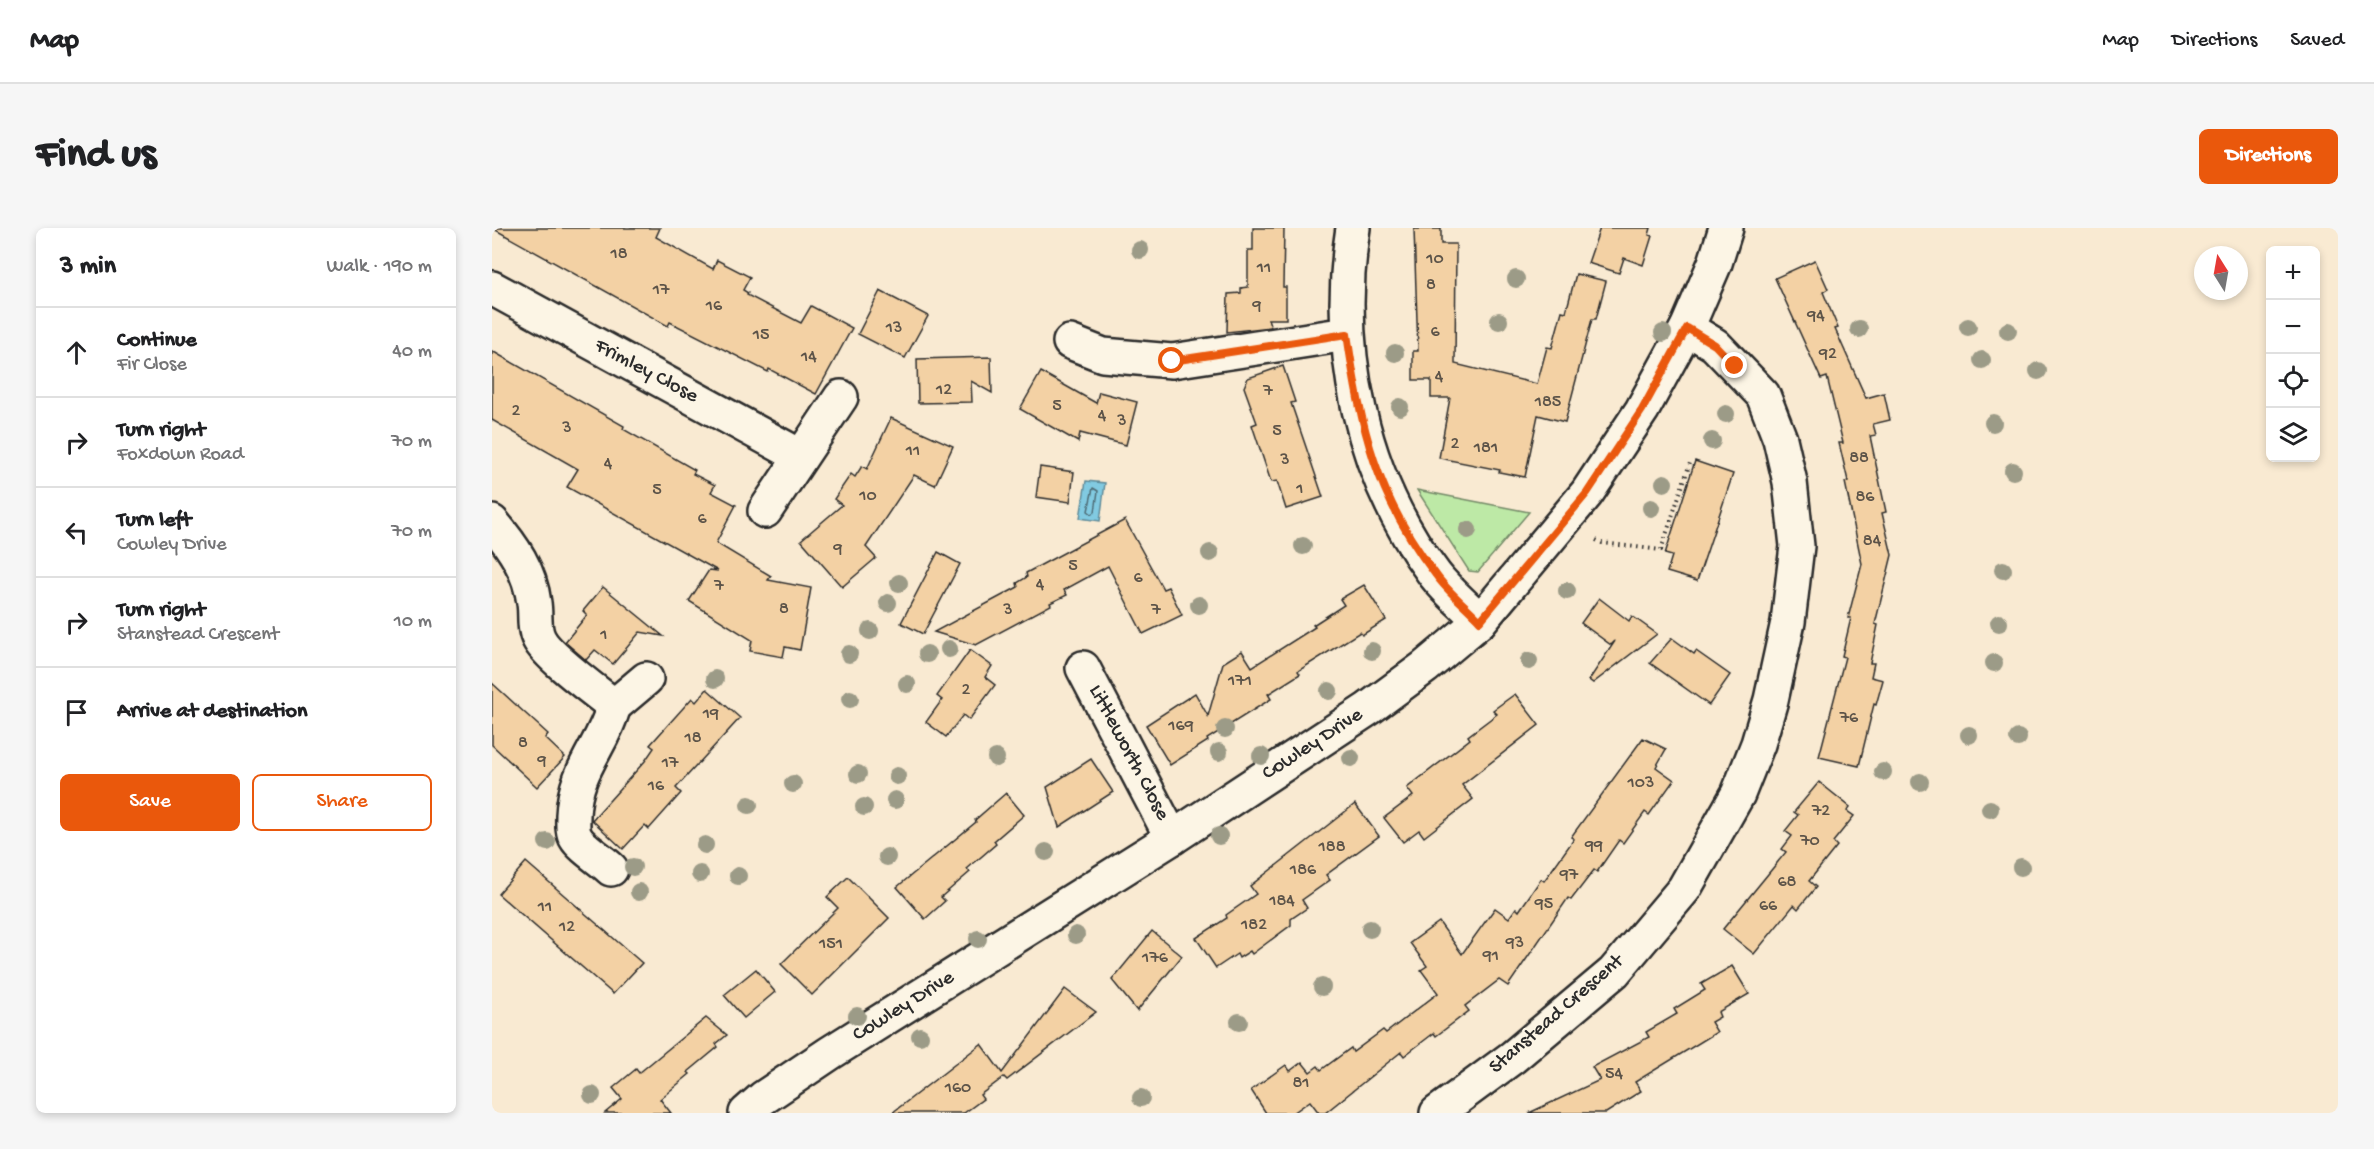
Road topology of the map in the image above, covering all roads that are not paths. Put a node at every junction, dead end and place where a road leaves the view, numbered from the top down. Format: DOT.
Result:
graph roads {
  1 [pos="1353,228"];
  2 [pos="1726,228"];
  3 [pos="492,288"];
  4 [pos="1687,328"];
  5 [pos="1347,334"];
  6 [pos="1070,342"];
  7 [pos="841,397"];
  8 [pos="800,456"];
  9 [pos="765,511"];
  10 [pos="492,522"];
  11 [pos="1480,621"];
  12 [pos="1083,668"];
  13 [pos="646,679"];
  14 [pos="614,706"];
  15 [pos="1172,838"];
  16 [pos="611,869"];
  17 [pos="746,1113"];
  18 [pos="1437,1113"];
  1 -- 5 [label="street"];
  2 -- 4 [label="street, Cowley Drive"];
  3 -- 8 [label="street, Frimley Close"];
  4 -- 11 [label="street, Cowley Drive"];
  4 -- 18 [label="street, Stanstead Crescent"];
  5 -- 6 [label="street"];
  5 -- 11 [label="street"];
  7 -- 8 [label="street"];
  8 -- 9 [label="street"];
  10 -- 14 [label="street"];
  11 -- 15 [label="street, Cowley Drive"];
  12 -- 15 [label="street, Littleworth Close"];
  13 -- 14 [label="street"];
  14 -- 16 [label="street"];
  15 -- 17 [label="street, Cowley Drive"];
}
